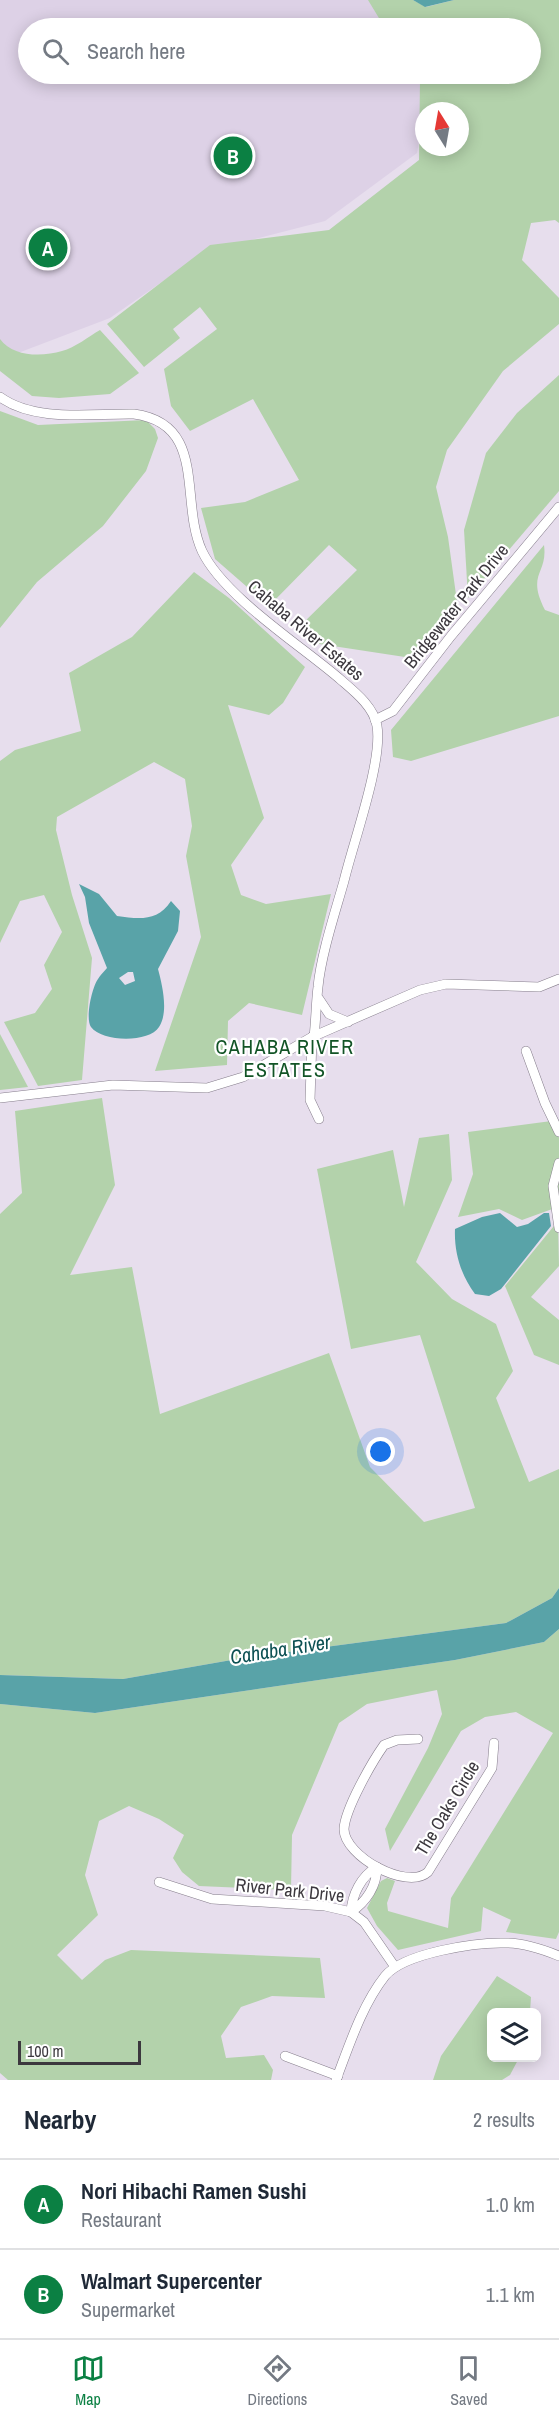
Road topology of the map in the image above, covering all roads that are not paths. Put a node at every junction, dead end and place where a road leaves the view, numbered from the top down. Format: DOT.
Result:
graph roads {
  1 [pos="0,398"];
  2 [pos="559,507"];
  3 [pos="375,720"];
  4 [pos="559,980"];
  5 [pos="318,998"];
  6 [pos="348,1022"];
  7 [pos="313,1037"];
  8 [pos="526,1051"];
  9 [pos="0,1098"];
  10 [pos="319,1119"];
  11 [pos="559,1132"];
  12 [pos="559,1163"];
  13 [pos="559,1228"];
  14 [pos="418,1740"];
  15 [pos="495,1743"];
  16 [pos="377,1868"];
  17 [pos="159,1882"];
  18 [pos="351,1912"];
  19 [pos="559,1956"];
  20 [pos="395,1967"];
  21 [pos="285,2056"];
  22 [pos="337,2078"];
  1 -- 3 [label="street, Cahaba River Estates"];
  2 -- 3 [label="street, Bridgewater Park Drive"];
  3 -- 5 [label="street"];
  4 -- 6 [label="street"];
  5 -- 6 [label="street"];
  5 -- 7 [label="street"];
  6 -- 7 [label="street"];
  7 -- 9 [label="street"];
  7 -- 10 [label="street"];
  8 -- 11 [label="street"];
  12 -- 13 [label="street"];
  14 -- 16 [label="street, The Oaks Circle"];
  15 -- 16 [label="street, The Oaks Circle"];
  16 -- 18 [label="street"];
  17 -- 18 [label="street, River Park Drive"];
  18 -- 20 [label="street, River Park Drive"];
  19 -- 20 [label="street"];
  20 -- 22 [label="street"];
  21 -- 22 [label="street"];
}
